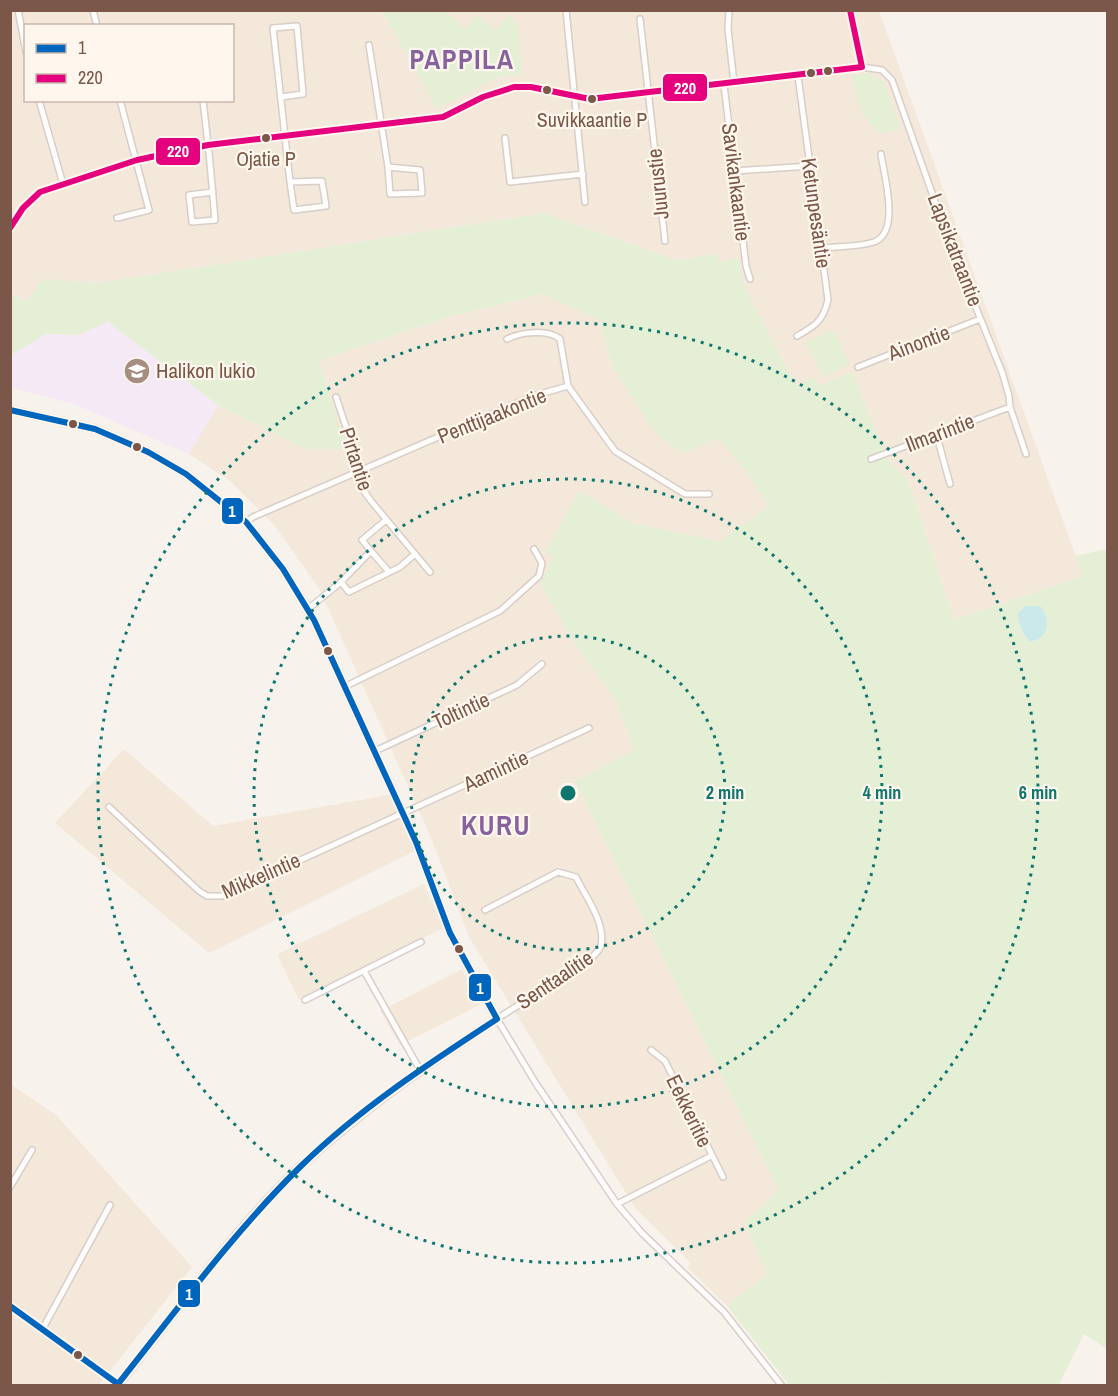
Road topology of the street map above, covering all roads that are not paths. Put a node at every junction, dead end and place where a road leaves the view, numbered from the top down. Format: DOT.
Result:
graph roads {
  1 [pos="18,10"];
  2 [pos="566,10"];
  3 [pos="729,10"];
  4 [pos="850,10"];
  5 [pos="640,19"];
  6 [pos="24,42"];
  7 [pos="369,45"];
  8 [pos="862,68"];
  9 [pos="798,76"];
  10 [pos="734,83"];
  11 [pos="724,85"];
  12 [pos="649,93"];
  13 [pos="280,97"];
  14 [pos="575,97"];
  15 [pos="40,102"];
  16 [pos="121,102"];
  17 [pos="203,102"];
  18 [pos="382,125"];
  19 [pos="284,136"];
  20 [pos="505,138"];
  21 [pos="208,145"];
  22 [pos="881,154"];
  23 [pos="137,160"];
  24 [pos="810,166"];
  25 [pos="388,167"];
  26 [pos="734,171"];
  27 [pos="583,174"];
  28 [pos="290,182"];
  29 [pos="63,184"];
  30 [pos="213,192"];
  31 [pos="585,202"];
  32 [pos="117,218"];
  33 [pos="10,229"];
  34 [pos="664,241"];
  35 [pos="823,248"];
  36 [pos="750,279"];
  37 [pos="980,319"];
  38 [pos="797,336"];
  39 [pos="507,339"];
  40 [pos="858,367"];
  41 [pos="568,386"];
  42 [pos="336,397"];
  43 [pos="1010,407"];
  44 [pos="10,410"];
  45 [pos="936,433"];
  46 [pos="1026,454"];
  47 [pos="872,459"];
  48 [pos="360,469"];
  49 [pos="950,484"];
  50 [pos="709,494"];
  51 [pos="386,520"];
  52 [pos="246,522"];
  53 [pos="534,549"];
  54 [pos="371,551"];
  55 [pos="415,554"];
  56 [pos="389,572"];
  57 [pos="430,572"];
  58 [pos="341,582"];
  59 [pos="308,609"];
  60 [pos="542,664"];
  61 [pos="346,686"];
  62 [pos="589,728"];
  63 [pos="375,751"];
  64 [pos="109,807"];
  65 [pos="403,812"];
  66 [pos="485,910"];
  67 [pos="421,942"];
  68 [pos="364,970"];
  69 [pos="305,1000"];
  70 [pos="497,1019"];
  71 [pos="651,1050"];
  72 [pos="420,1070"];
  73 [pos="32,1150"];
  74 [pos="711,1156"];
  75 [pos="723,1177"];
  76 [pos="10,1186"];
  77 [pos="617,1204"];
  78 [pos="110,1205"];
  79 [pos="10,1306"];
  80 [pos="42,1330"];
  81 [pos="117,1385"];
  82 [pos="782,1386"];
  1 -- 6 [label="street"];
  2 -- 14 [label="street"];
  3 -- 10 [label="street"];
  4 -- 8 [label="street"];
  5 -- 12 [label="street, Juurustie"];
  7 -- 18 [label="street"];
  8 -- 9 [label="street"];
  8 -- 37 [label="street, Lapsikatraantie"];
  9 -- 10 [label="street"];
  9 -- 24 [label="street, Ketunpesäntie"];
  10 -- 11 [label="street"];
  11 -- 12 [label="street"];
  11 -- 26 [label="street, Savikankaantie"];
  12 -- 14 [label="street"];
  12 -- 34 [label="street, Juurustie"];
  13 -- 13 [label="street"];
  13 -- 19 [label="street"];
  14 -- 18 [label="street"];
  14 -- 27 [label="street"];
  15 -- 29 [label="street"];
  16 -- 23 [label="street"];
  17 -- 21 [label="street"];
  18 -- 19 [label="street"];
  18 -- 25 [label="street"];
  19 -- 21 [label="street"];
  19 -- 28 [label="street"];
  20 -- 27 [label="street"];
  21 -- 23 [label="street"];
  21 -- 30 [label="street"];
  22 -- 35 [label="street"];
  23 -- 29 [label="street"];
  23 -- 32 [label="street"];
  24 -- 26 [label="street"];
  24 -- 35 [label="street, Ketunpesäntie"];
  25 -- 25 [label="street"];
  26 -- 36 [label="street, Savikankaantie"];
  27 -- 31 [label="street"];
  28 -- 28 [label="street"];
  29 -- 33 [label="street"];
  30 -- 30 [label="street"];
  35 -- 38 [label="street, Ketunpesäntie"];
  37 -- 40 [label="street, Ainontie"];
  37 -- 43 [label="street, Lapsikatraantie"];
  39 -- 41 [label="street"];
  41 -- 48 [label="street, Penttijaakontie"];
  41 -- 50 [label="street, Penttijaakontie"];
  42 -- 48 [label="street, Pirtantie"];
  43 -- 45 [label="street, Ilmarintie"];
  43 -- 46 [label="street, Lapsikatraantie"];
  44 -- 52 [label="street"];
  45 -- 47 [label="street, Ilmarintie"];
  45 -- 49 [label="street"];
  48 -- 51 [label="street, Pirtantie"];
  48 -- 52 [label="street, Penttijaakontie"];
  51 -- 54 [label="street"];
  51 -- 55 [label="street, Pirtantie"];
  52 -- 59 [label="street"];
  53 -- 61 [label="street"];
  54 -- 56 [label="street"];
  54 -- 58 [label="street"];
  55 -- 56 [label="street"];
  55 -- 57 [label="street, Pirtantie"];
  56 -- 58 [label="street"];
  58 -- 59 [label="street"];
  59 -- 61 [label="street"];
  60 -- 63 [label="street, Toltintie"];
  61 -- 63 [label="street"];
  62 -- 65 [label="street, Aamintie"];
  63 -- 65 [label="street"];
  64 -- 65 [label="street, Mikkelintie"];
  65 -- 70 [label="street"];
  66 -- 70 [label="street, Senttaalitie"];
  67 -- 68 [label="street"];
  68 -- 69 [label="street"];
  68 -- 72 [label="street"];
  70 -- 72 [label="street"];
  70 -- 77 [label="street"];
  71 -- 74 [label="street, Eekkeritie"];
  72 -- 81 [label="street"];
  73 -- 76 [label="street"];
  74 -- 75 [label="street, Eekkeritie"];
  74 -- 77 [label="street"];
  77 -- 82 [label="street"];
  78 -- 80 [label="street"];
  79 -- 80 [label="street"];
  80 -- 81 [label="street"];
}
